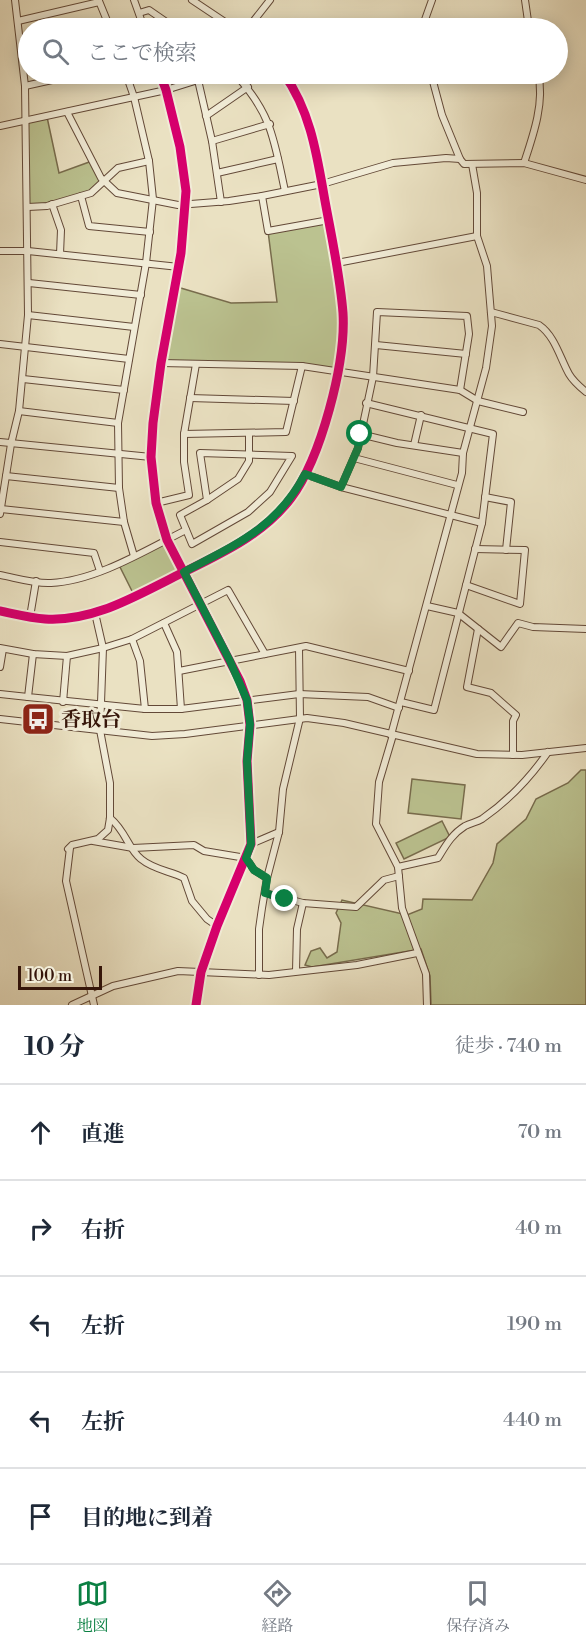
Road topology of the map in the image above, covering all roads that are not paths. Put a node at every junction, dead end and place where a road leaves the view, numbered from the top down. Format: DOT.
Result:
graph roads {
  1 [pos="15,0"];
  2 [pos="134,0"];
  3 [pos="192,0"];
  4 [pos="270,0"];
  5 [pos="432,0"];
  6 [pos="525,0"];
  7 [pos="99,1"];
  8 [pos="139,13"];
  9 [pos="30,18"];
  10 [pos="106,18"];
  11 [pos="141,18"];
  12 [pos="161,18"];
  13 [pos="219,18"];
  14 [pos="256,18"];
  15 [pos="426,18"];
  16 [pos="528,18"];
  17 [pos="18,21"];
  18 [pos="34,84"];
  19 [pos="129,84"];
  20 [pos="164,84"];
  21 [pos="185,84"];
  22 [pos="199,84"];
  23 [pos="245,84"];
  24 [pos="291,84"];
  25 [pos="434,84"];
  26 [pos="540,84"];
  27 [pos="25,86"];
  28 [pos="248,87"];
  29 [pos="166,90"];
  30 [pos="134,97"];
  31 [pos="67,112"];
  32 [pos="206,116"];
  33 [pos="25,121"];
  34 [pos="270,124"];
  35 [pos="0,126"];
  36 [pos="212,141"];
  37 [pos="278,159"];
  38 [pos="460,159"];
  39 [pos="149,161"];
  40 [pos="524,163"];
  41 [pos="472,164"];
  42 [pos="217,173"];
  43 [pos="586,180"];
  44 [pos="104,182"];
  45 [pos="322,184"];
  46 [pos="285,191"];
  47 [pos="81,196"];
  48 [pos="262,196"];
  49 [pos="153,200"];
  50 [pos="221,202"];
  51 [pos="52,204"];
  52 [pos="185,205"];
  53 [pos="28,207"];
  54 [pos="329,220"];
  55 [pos="150,232"];
  56 [pos="477,236"];
  57 [pos="0,251"];
  58 [pos="28,251"];
  59 [pos="60,254"];
  60 [pos="146,263"];
  61 [pos="337,263"];
  62 [pos="179,267"];
  63 [pos="29,283"];
  64 [pos="141,295"];
  65 [pos="491,312"];
  66 [pos="28,315"];
  67 [pos="134,327"];
  68 [pos="0,344"];
  69 [pos="376,345"];
  70 [pos="25,347"];
  71 [pos="466,354"];
  72 [pos="129,359"];
  73 [pos="161,363"];
  74 [pos="196,364"];
  75 [pos="302,366"];
  76 [pos="338,372"];
  77 [pos="373,377"];
  78 [pos="23,379"];
  79 [pos="124,390"];
  80 [pos="460,390"];
  81 [pos="586,392"];
  82 [pos="190,399"];
  83 [pos="478,401"];
  84 [pos="294,402"];
  85 [pos="366,403"];
  86 [pos="19,411"];
  87 [pos="523,412"];
  88 [pos="421,415"];
  89 [pos="118,423"];
  90 [pos="470,429"];
  91 [pos="249,433"];
  92 [pos="184,434"];
  93 [pos="360,434"];
  94 [pos="0,442"];
  95 [pos="11,444"];
  96 [pos="414,445"];
  97 [pos="463,453"];
  98 [pos="249,454"];
  99 [pos="119,455"];
  100 [pos="151,458"];
  101 [pos="354,458"];
  102 [pos="305,474"];
  103 [pos="6,476"];
  104 [pos="457,485"];
  105 [pos="341,487"];
  106 [pos="119,488"];
  107 [pos="485,497"];
  108 [pos="207,501"];
  109 [pos="156,503"];
  110 [pos="1,509"];
  111 [pos="0,514"];
  112 [pos="451,515"];
  113 [pos="124,522"];
  114 [pos="482,523"];
  115 [pos="186,530"];
  116 [pos="166,540"];
  117 [pos="0,542"];
  118 [pos="475,549"];
  119 [pos="506,550"];
  120 [pos="134,556"];
  121 [pos="100,571"];
  122 [pos="184,572"];
  123 [pos="0,575"];
  124 [pos="36,581"];
  125 [pos="466,585"];
  126 [pos="199,605"];
  127 [pos="427,606"];
  128 [pos="0,611"];
  129 [pos="95,613"];
  130 [pos="458,614"];
  131 [pos="30,616"];
  132 [pos="164,623"];
  133 [pos="478,629"];
  134 [pos="586,629"];
  135 [pos="132,639"];
  136 [pos="2,648"];
  137 [pos="103,648"];
  138 [pos="299,648"];
  139 [pos="33,654"];
  140 [pos="265,654"];
  141 [pos="67,656"];
  142 [pos="230,661"];
  143 [pos="0,667"];
  144 [pos="179,671"];
  145 [pos="409,671"];
  146 [pos="0,694"];
  147 [pos="300,694"];
  148 [pos="28,697"];
  149 [pos="247,700"];
  150 [pos="63,702"];
  151 [pos="101,705"];
  152 [pos="400,705"];
  153 [pos="181,709"];
  154 [pos="144,710"];
  155 [pos="300,718"];
  156 [pos="0,719"];
  157 [pos="250,724"];
  158 [pos="100,730"];
  159 [pos="392,735"];
  160 [pos="586,748"];
  161 [pos="548,752"];
  162 [pos="513,755"];
  163 [pos="110,819"];
  164 [pos="279,832"];
  165 [pos="93,841"];
  166 [pos="251,844"];
  167 [pos="133,848"];
  168 [pos="246,858"];
  169 [pos="398,867"];
  170 [pos="399,876"];
  171 [pos="267,878"];
  172 [pos="265,893"];
  173 [pos="303,903"];
  174 [pos="217,926"];
  175 [pos="417,952"];
  176 [pos="296,971"];
  177 [pos="201,972"];
  178 [pos="259,975"];
  179 [pos="91,995"];
  180 [pos="72,1005"];
  181 [pos="94,1005"];
  182 [pos="196,1005"];
  183 [pos="426,1005"];
  1 -- 17 [label="street"];
  2 -- 8 [label="street"];
  3 -- 13 [label="street"];
  4 -- 14 [label="street"];
  5 -- 15 [label="street"];
  6 -- 16 [label="street"];
  7 -- 9 [label="street"];
  7 -- 10 [label="street"];
  8 -- 11 [label="street"];
  8 -- 12 [label="street"];
  18 -- 27 [label="street"];
  19 -- 30 [label="street"];
  20 -- 29 [label="street"];
  21 -- 29 [label="street"];
  22 -- 32 [label="street"];
  23 -- 28 [label="street"];
  24 -- 45 [label="street"];
  25 -- 38 [label="street"];
  26 -- 40 [label="street"];
  27 -- 33 [label="street"];
  28 -- 32 [label="street"];
  28 -- 34 [label="street"];
  29 -- 30 [label="street"];
  29 -- 52 [label="street"];
  30 -- 31 [label="street"];
  30 -- 39 [label="street"];
  31 -- 33 [label="street"];
  31 -- 44 [label="street"];
  32 -- 36 [label="street"];
  33 -- 35 [label="street"];
  33 -- 53 [label="street"];
  34 -- 36 [label="street"];
  34 -- 37 [label="street"];
  36 -- 42 [label="street"];
  37 -- 42 [label="street"];
  37 -- 46 [label="street"];
  38 -- 41 [label="street"];
  38 -- 45 [label="street"];
  39 -- 44 [label="street"];
  39 -- 49 [label="street"];
  40 -- 41 [label="street"];
  40 -- 43 [label="street"];
  41 -- 56 [label="street"];
  42 -- 50 [label="street"];
  44 -- 47 [label="street"];
  44 -- 49 [label="street"];
  45 -- 46 [label="street"];
  45 -- 54 [label="street"];
  46 -- 48 [label="street"];
  47 -- 51 [label="street"];
  47 -- 55 [label="street"];
  48 -- 50 [label="street"];
  48 -- 54 [label="street"];
  49 -- 52 [label="street"];
  49 -- 55 [label="street"];
  50 -- 52 [label="street"];
  51 -- 53 [label="street"];
  51 -- 59 [label="street"];
  52 -- 62 [label="street"];
  53 -- 58 [label="street"];
  54 -- 61 [label="street"];
  55 -- 60 [label="street"];
  56 -- 61 [label="street"];
  56 -- 65 [label="street"];
  57 -- 58 [label="street"];
  58 -- 59 [label="street"];
  58 -- 63 [label="street"];
  59 -- 60 [label="street"];
  60 -- 62 [label="street"];
  60 -- 64 [label="street"];
  61 -- 76 [label="street"];
  62 -- 73 [label="street"];
  63 -- 64 [label="street"];
  63 -- 66 [label="street"];
  64 -- 67 [label="street"];
  65 -- 81 [label="street"];
  65 -- 83 [label="street"];
  66 -- 67 [label="street"];
  66 -- 70 [label="street"];
  67 -- 72 [label="street"];
  68 -- 70 [label="street"];
  69 -- 71 [label="street"];
  69 -- 71 [label="street"];
  69 -- 77 [label="street"];
  70 -- 72 [label="street"];
  70 -- 78 [label="street"];
  71 -- 80 [label="street"];
  72 -- 79 [label="street"];
  73 -- 74 [label="street"];
  73 -- 100 [label="street"];
  74 -- 75 [label="street"];
  74 -- 82 [label="street"];
  75 -- 76 [label="street"];
  75 -- 84 [label="street"];
  76 -- 77 [label="street"];
  76 -- 102 [label="street"];
  77 -- 80 [label="street"];
  77 -- 85 [label="street"];
  78 -- 79 [label="street"];
  78 -- 86 [label="street"];
  79 -- 89 [label="street"];
  80 -- 83 [label="street"];
  82 -- 84 [label="street"];
  82 -- 92 [label="street"];
  83 -- 87 [label="street"];
  83 -- 90 [label="street"];
  84 -- 91 [label="street"];
  85 -- 88 [label="street"];
  85 -- 93 [label="street"];
  86 -- 89 [label="street"];
  86 -- 95 [label="street"];
  88 -- 90 [label="street"];
  88 -- 96 [label="street"];
  89 -- 99 [label="street"];
  90 -- 97 [label="street"];
  90 -- 107 [label="street"];
  91 -- 92 [label="street"];
  91 -- 98 [label="street"];
  92 -- 109 [label="street"];
  93 -- 96 [label="street"];
  93 -- 101 [label="street"];
  94 -- 95 [label="street"];
  95 -- 99 [label="street"];
  95 -- 103 [label="street"];
  96 -- 97 [label="street"];
  97 -- 104 [label="street"];
  98 -- 108 [label="street"];
  98 -- 108 [label="street"];
  98 -- 115 [label="street"];
  99 -- 100 [label="street"];
  99 -- 106 [label="street"];
  100 -- 109 [label="street"];
  101 -- 104 [label="street"];
  101 -- 105 [label="street"];
  102 -- 105 [label="street"];
  102 -- 122 [label="street"];
  103 -- 106 [label="street"];
  103 -- 110 [label="street"];
  104 -- 112 [label="street"];
  105 -- 112 [label="street"];
  106 -- 113 [label="street"];
  107 -- 114 [label="street"];
  107 -- 119 [label="street"];
  108 -- 115 [label="street"];
  109 -- 116 [label="street"];
  110 -- 111 [label="street"];
  110 -- 113 [label="street"];
  112 -- 114 [label="street"];
  112 -- 127 [label="street"];
  113 -- 120 [label="street"];
  114 -- 118 [label="street"];
  115 -- 116 [label="street"];
  116 -- 120 [label="street"];
  116 -- 122 [label="street"];
  117 -- 121 [label="street"];
  118 -- 119 [label="street"];
  118 -- 125 [label="street"];
  119 -- 125 [label="street"];
  120 -- 121 [label="street"];
  121 -- 124 [label="street"];
  122 -- 126 [label="street"];
  122 -- 129 [label="street"];
  123 -- 124 [label="street"];
  124 -- 131 [label="street"];
  125 -- 130 [label="street"];
  126 -- 132 [label="street"];
  126 -- 140 [label="street"];
  126 -- 142 [label="street"];
  127 -- 130 [label="street"];
  127 -- 145 [label="street"];
  128 -- 131 [label="street"];
  129 -- 131 [label="street"];
  129 -- 137 [label="street"];
  130 -- 133 [label="street"];
  130 -- 152 [label="street"];
  132 -- 135 [label="street"];
  132 -- 144 [label="street"];
  133 -- 134 [label="street"];
  133 -- 162 [label="street"];
  135 -- 137 [label="street"];
  135 -- 154 [label="street"];
  136 -- 139 [label="street"];
  136 -- 143 [label="street"];
  137 -- 141 [label="street"];
  137 -- 151 [label="street"];
  138 -- 140 [label="street"];
  138 -- 145 [label="street"];
  138 -- 147 [label="street"];
  139 -- 141 [label="street"];
  139 -- 148 [label="street"];
  140 -- 142 [label="street"];
  141 -- 150 [label="street"];
  142 -- 144 [label="street"];
  142 -- 149 [label="street"];
  144 -- 153 [label="street"];
  145 -- 152 [label="street"];
  146 -- 148 [label="street"];
  147 -- 149 [label="street"];
  147 -- 152 [label="street"];
  147 -- 155 [label="street"];
  148 -- 150 [label="street"];
  149 -- 153 [label="street"];
  149 -- 157 [label="street"];
  150 -- 151 [label="street"];
  151 -- 154 [label="street"];
  151 -- 158 [label="street"];
  152 -- 159 [label="street"];
  153 -- 154 [label="street"];
  155 -- 157 [label="street"];
  155 -- 159 [label="street"];
  155 -- 164 [label="street"];
  156 -- 158 [label="street"];
  157 -- 158 [label="street"];
  157 -- 166 [label="street"];
  158 -- 163 [label="street"];
  159 -- 162 [label="street"];
  159 -- 169 [label="street"];
  160 -- 161 [label="street"];
  161 -- 162 [label="street"];
  161 -- 169 [label="street"];
  163 -- 165 [label="street"];
  163 -- 167 [label="street"];
  164 -- 166 [label="street"];
  164 -- 171 [label="street"];
  165 -- 167 [label="street"];
  165 -- 179 [label="street"];
  166 -- 168 [label="street"];
  167 -- 168 [label="street"];
  167 -- 174 [label="street"];
  168 -- 171 [label="street"];
  168 -- 174 [label="street"];
  169 -- 170 [label="street"];
  170 -- 173 [label="street"];
  170 -- 175 [label="street"];
  171 -- 172 [label="street"];
  172 -- 173 [label="street"];
  172 -- 178 [label="street"];
  173 -- 176 [label="street"];
  174 -- 177 [label="street"];
  175 -- 176 [label="street"];
  175 -- 183 [label="street"];
  176 -- 178 [label="street"];
  177 -- 178 [label="street"];
  177 -- 179 [label="street"];
  177 -- 182 [label="street"];
  179 -- 180 [label="street"];
  179 -- 181 [label="street"];
}
